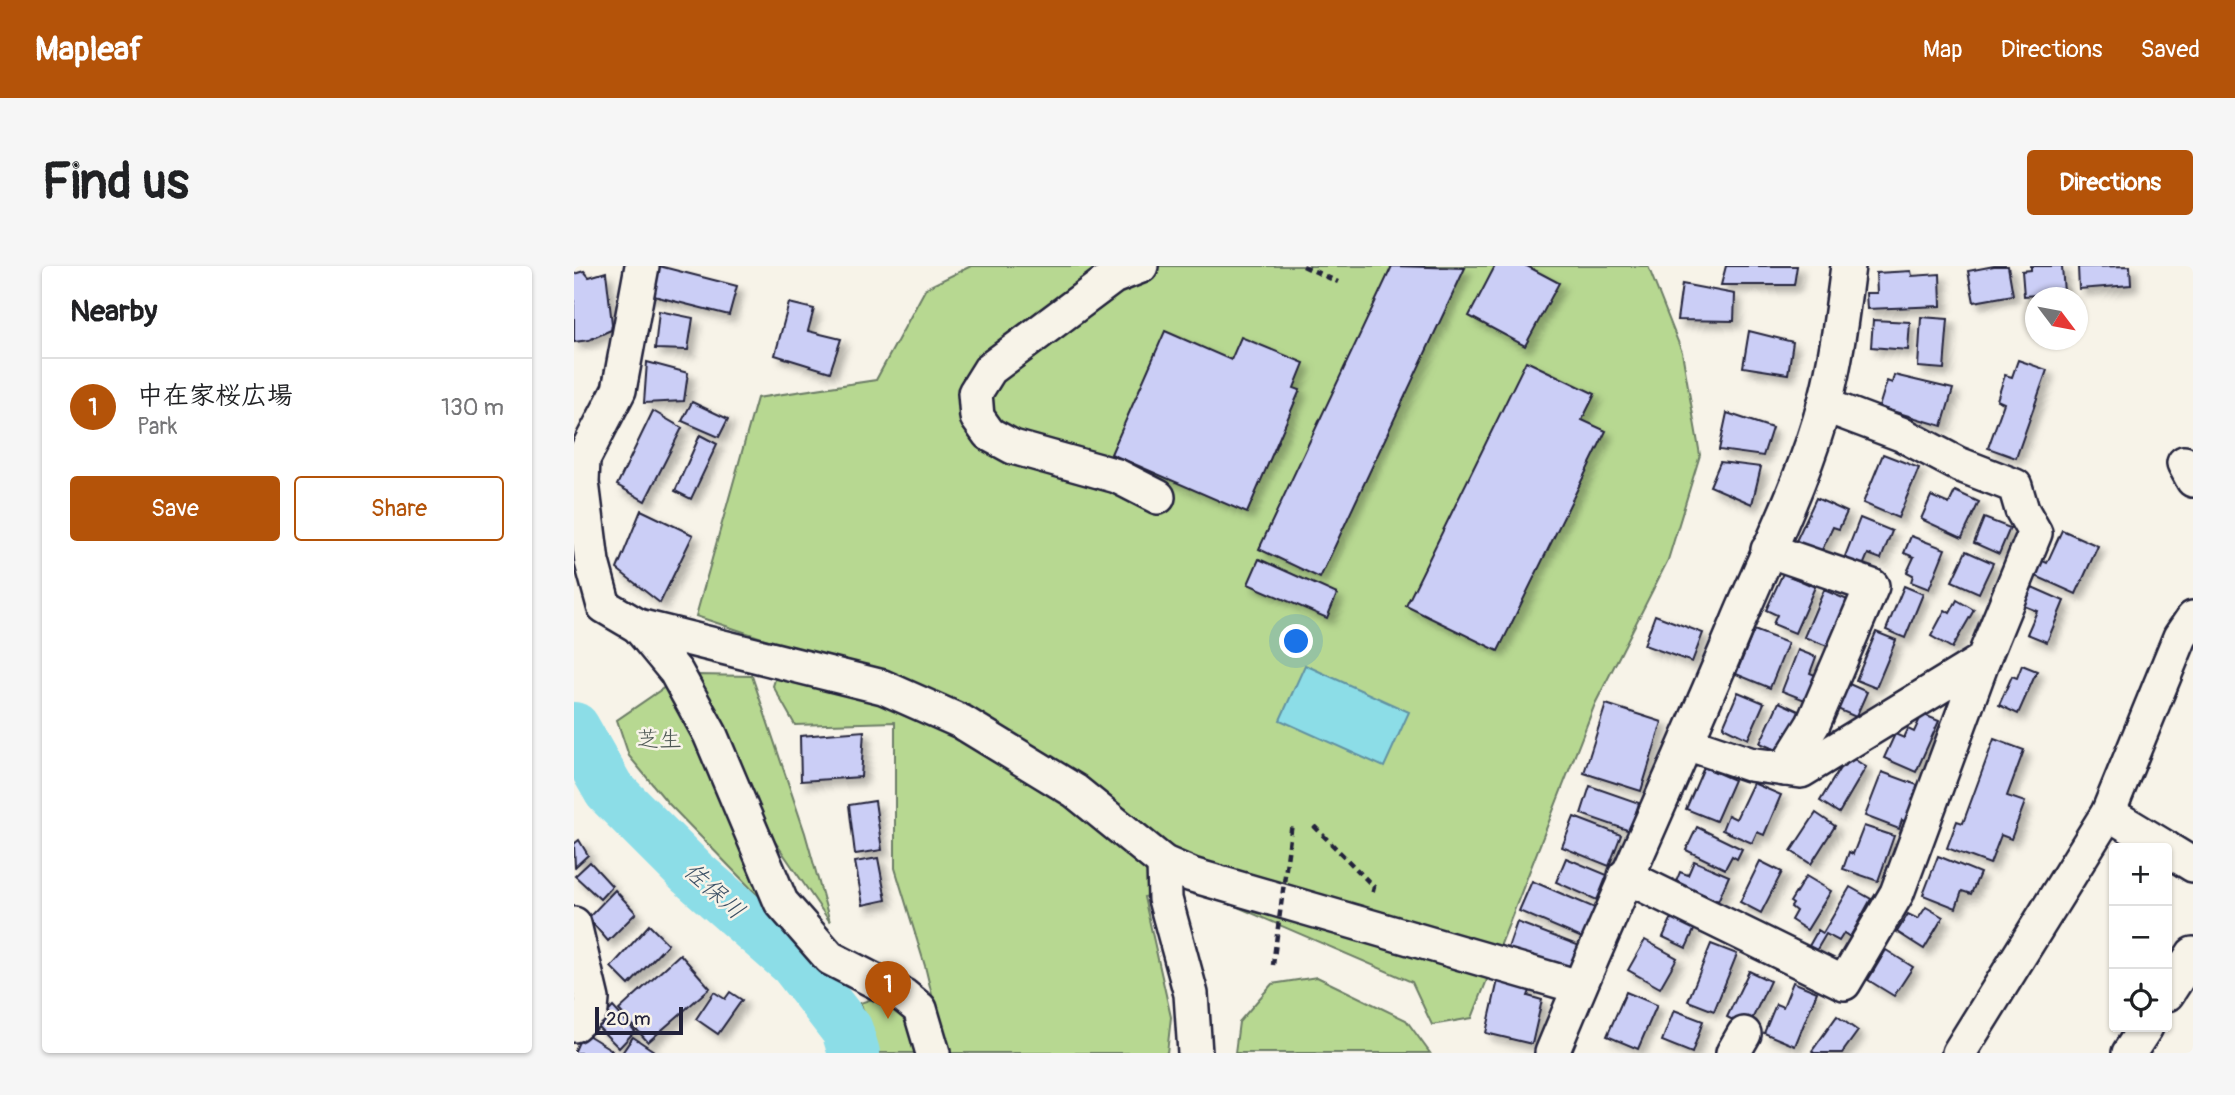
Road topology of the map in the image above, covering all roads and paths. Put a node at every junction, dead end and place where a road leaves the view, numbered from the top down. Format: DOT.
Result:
graph roads {
  1 [pos="642,266"];
  2 [pos="1141,266"];
  3 [pos="1303,266"];
  4 [pos="1848,266"];
  5 [pos="1338,282"];
  6 [pos="1824,405"];
  7 [pos="1158,497"];
  8 [pos="1768,550"];
  9 [pos="2193,618"];
  10 [pos="638,625"];
  11 [pos="1983,660"];
  12 [pos="1688,743"];
  13 [pos="1785,769"];
  14 [pos="2108,813"];
  15 [pos="1292,823"];
  16 [pos="1314,826"];
  17 [pos="2158,843"];
  18 [pos="2172,852"];
  19 [pos="1164,863"];
  20 [pos="2193,864"];
  21 [pos="1625,876"];
  22 [pos="1374,887"];
  23 [pos="574,924"];
  24 [pos="2193,954"];
  25 [pos="1273,965"];
  26 [pos="1580,986"];
  27 [pos="2172,986"];
  28 [pos="574,1025"];
  29 [pos="2143,1032"];
  30 [pos="933,1053"];
  31 [pos="1195,1053"];
  32 [pos="1552,1053"];
  33 [pos="1959,1053"];
  34 [pos="2129,1053"];
  1 -- 10 [label="street"];
  2 -- 7 [label="street"];
  3 -- 5 [label="path"];
  4 -- 6 [label="street"];
  6 -- 8 [label="street"];
  6 -- 11 [label="street"];
  8 -- 12 [label="street"];
  8 -- 13 [label="street"];
  9 -- 14 [label="street"];
  10 -- 19 [label="street"];
  10 -- 30 [label="street"];
  11 -- 13 [label="street"];
  11 -- 21 [label="street"];
  12 -- 13 [label="street"];
  12 -- 21 [label="street"];
  14 -- 17 [label="street"];
  14 -- 33 [label="street"];
  15 -- 25 [label="path, bridge"];
  16 -- 22 [label="path"];
  18 -- 20 [label="street"];
  19 -- 26 [label="street"];
  19 -- 31 [label="street"];
  21 -- 26 [label="street"];
  23 -- 28 [label="street"];
  24 -- 27 [label="street"];
  26 -- 32 [label="street"];
  29 -- 34 [label="street"];
}
